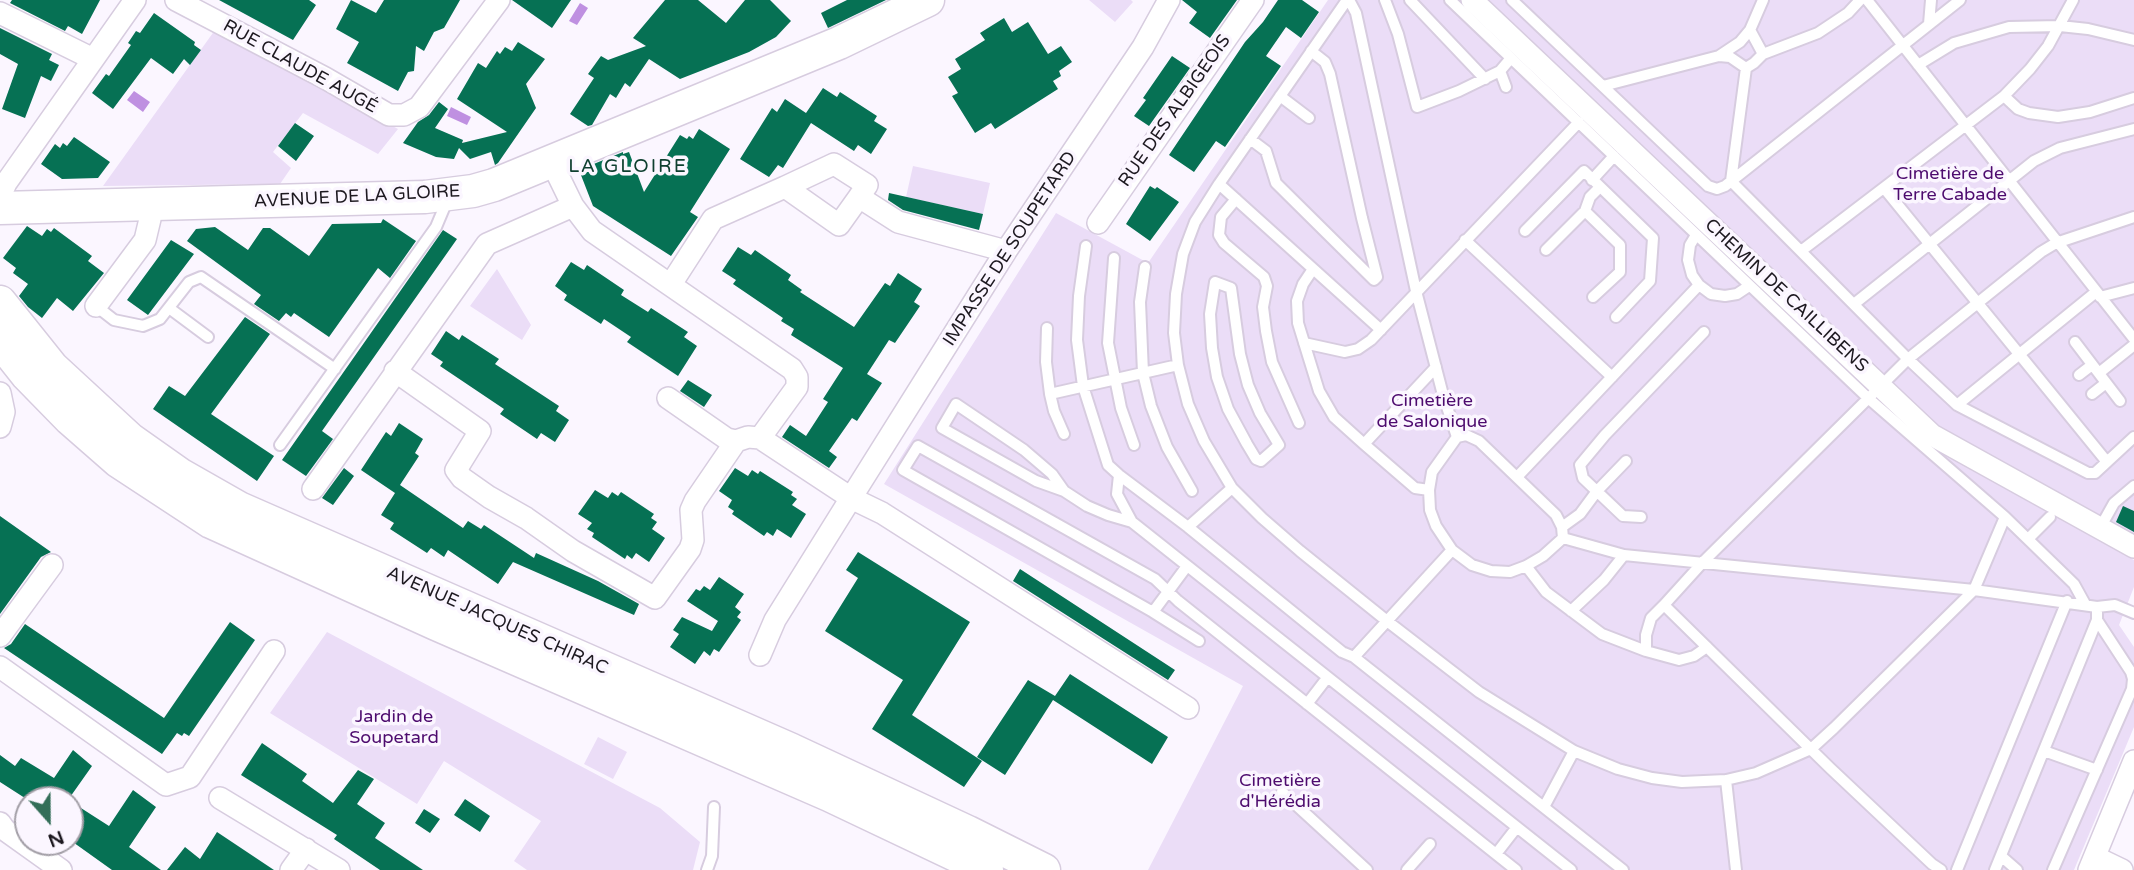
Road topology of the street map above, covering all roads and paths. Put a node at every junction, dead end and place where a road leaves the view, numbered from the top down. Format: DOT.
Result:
graph roads {
  1 [pos="135,0"];
  2 [pos="176,0"];
  3 [pos="499,0"];
  4 [pos="1169,0"];
  5 [pos="1253,0"];
  6 [pos="1348,0"];
  7 [pos="1450,0"];
  8 [pos="1472,0"];
  9 [pos="1512,0"];
  10 [pos="1763,0"];
  11 [pos="1860,0"];
  12 [pos="1867,0"];
  13 [pos="1931,0"];
  14 [pos="1960,0"];
  15 [pos="2073,0"];
  16 [pos="1411,1"];
  17 [pos="911,4"];
  18 [pos="1388,5"];
  19 [pos="0,13"];
  20 [pos="1929,24"];
  21 [pos="2060,26"];
  22 [pos="1750,30"];
  23 [pos="2134,40"];
  24 [pos="1902,45"];
  25 [pos="1311,51"];
  26 [pos="1763,54"];
  27 [pos="1719,56"];
  28 [pos="1511,58"];
  29 [pos="93,59"];
  30 [pos="1918,65"];
  31 [pos="1746,68"];
  32 [pos="1500,71"];
  33 [pos="1485,79"];
  34 [pos="1603,86"];
  35 [pos="1506,87"];
  36 [pos="1280,96"];
  37 [pos="2004,96"];
  38 [pos="2134,98"];
  39 [pos="1309,118"];
  40 [pos="1579,122"];
  41 [pos="1965,126"];
  42 [pos="2134,129"];
  43 [pos="1250,139"];
  44 [pos="1614,156"];
  45 [pos="551,161"];
  46 [pos="2008,180"];
  47 [pos="1731,181"];
  48 [pos="1596,183"];
  49 [pos="1219,184"];
  50 [pos="785,187"];
  51 [pos="1884,188"];
  52 [pos="0,196"];
  53 [pos="444,196"];
  54 [pos="859,197"];
  55 [pos="1236,199"];
  56 [pos="149,204"];
  57 [pos="573,206"];
  58 [pos="0,208"];
  59 [pos="1585,211"];
  60 [pos="2134,217"];
  61 [pos="1098,223"];
  62 [pos="1525,232"];
  63 [pos="1696,235"];
  64 [pos="1465,240"];
  65 [pos="1929,243"];
  66 [pos="2056,243"];
  67 [pos="1086,246"];
  68 [pos="1546,250"];
  69 [pos="1006,251"];
  70 [pos="1801,251"];
  71 [pos="1114,258"];
  72 [pos="1145,267"];
  73 [pos="1313,269"];
  74 [pos="1215,282"];
  75 [pos="671,284"];
  76 [pos="1699,285"];
  77 [pos="1749,286"];
  78 [pos="2134,288"];
  79 [pos="1416,291"];
  80 [pos="2098,295"];
  81 [pos="1593,297"];
  82 [pos="0,302"];
  83 [pos="1854,304"];
  84 [pos="1976,304"];
  85 [pos="96,306"];
  86 [pos="169,308"];
  87 [pos="1616,317"];
  88 [pos="1047,328"];
  89 [pos="1381,330"];
  90 [pos="1704,332"];
  91 [pos="208,337"];
  92 [pos="2134,339"];
  93 [pos="0,341"];
  94 [pos="2075,342"];
  95 [pos="1304,343"];
  96 [pos="2134,345"];
  97 [pos="2019,356"];
  98 [pos="1908,359"];
  99 [pos="1178,365"];
  100 [pos="1436,367"];
  101 [pos="335,369"];
  102 [pos="395,371"];
  103 [pos="1143,373"];
  104 [pos="2099,374"];
  105 [pos="2079,375"];
  106 [pos="1612,377"];
  107 [pos="1114,379"];
  108 [pos="1083,386"];
  109 [pos="1875,392"];
  110 [pos="0,393"];
  111 [pos="1050,394"];
  112 [pos="2092,394"];
  113 [pos="668,398"];
  114 [pos="2120,401"];
  115 [pos="1957,405"];
  116 [pos="1299,423"];
  117 [pos="0,427"];
  118 [pos="1064,433"];
  119 [pos="1457,437"];
  120 [pos="2134,437"];
  121 [pos="760,438"];
  122 [pos="736,441"];
  123 [pos="1364,444"];
  124 [pos="280,445"];
  125 [pos="1134,445"];
  126 [pos="1626,461"];
  127 [pos="2106,462"];
  128 [pos="1119,475"];
  129 [pos="1517,477"];
  130 [pos="2134,486"];
  131 [pos="1232,488"];
  132 [pos="313,489"];
  133 [pos="1429,490"];
  134 [pos="1064,491"];
  135 [pos="1192,491"];
  136 [pos="1597,491"];
  137 [pos="851,498"];
  138 [pos="1641,517"];
  139 [pos="2005,517"];
  140 [pos="2050,517"];
  141 [pos="1132,522"];
  142 [pos="1188,527"];
  143 [pos="2100,528"];
  144 [pos="1563,532"];
  145 [pos="2028,539"];
  146 [pos="2134,547"];
  147 [pos="1452,550"];
  148 [pos="1624,555"];
  149 [pos="1703,562"];
  150 [pos="52,565"];
  151 [pos="1187,566"];
  152 [pos="1526,566"];
  153 [pos="1974,590"];
  154 [pos="1168,592"];
  155 [pos="2067,601"];
  156 [pos="2085,604"];
  157 [pos="1664,605"];
  158 [pos="2097,607"];
  159 [pos="1572,611"];
  160 [pos="1153,612"];
  161 [pos="2134,613"];
  162 [pos="1387,621"];
  163 [pos="2097,621"];
  164 [pos="0,636"];
  165 [pos="1199,641"];
  166 [pos="1707,647"];
  167 [pos="274,651"];
  168 [pos="1646,651"];
  169 [pos="760,654"];
  170 [pos="1354,657"];
  171 [pos="0,667"];
  172 [pos="1327,678"];
  173 [pos="1307,704"];
  174 [pos="1188,708"];
  175 [pos="1811,749"];
  176 [pos="1574,751"];
  177 [pos="2044,751"];
  178 [pos="2134,761"];
  179 [pos="2096,770"];
  180 [pos="1727,780"];
  181 [pos="1282,792"];
  182 [pos="220,798"];
  183 [pos="714,807"];
  184 [pos="1544,807"];
  185 [pos="0,823"];
  186 [pos="1517,827"];
  187 [pos="1430,844"];
  188 [pos="306,849"];
  189 [pos="1496,853"];
  190 [pos="2001,856"];
  191 [pos="2092,864"];
  192 [pos="61,870"];
  193 [pos="291,870"];
  194 [pos="339,870"];
  195 [pos="707,870"];
  196 [pos="987,870"];
  197 [pos="1044,870"];
  198 [pos="1367,870"];
  199 [pos="1407,870"];
  200 [pos="1516,870"];
  201 [pos="1571,870"];
  202 [pos="1623,870"];
  203 [pos="1736,870"];
  204 [pos="1941,870"];
  205 [pos="1957,870"];
  206 [pos="1995,870"];
  207 [pos="2017,870"];
  208 [pos="2053,870"];
  209 [pos="2122,870"];
  1 -- 29 [label="street"];
  2 -- 3 [label="street, RUE CLAUDE AUGÉ"];
  4 -- 69 [label="street, IMPASSE DE SOUPETARD"];
  5 -- 61 [label="street, RUE DES ALBIGEOIS"];
  6 -- 25 [label="lane"];
  6 -- 79 [label="lane"];
  7 -- 28 [label="lane"];
  8 -- 109 [label="street, CHEMIN DE CAILLIBENS"];
  9 -- 34 [label="lane"];
  10 -- 22 [label="lane"];
  11 -- 26 [label="lane"];
  12 -- 24 [label="lane"];
  13 -- 20 [label="lane"];
  14 -- 20 [label="lane"];
  15 -- 21 [label="lane"];
  16 -- 18 [label="lane"];
  16 -- 33 [label="lane"];
  17 -- 45 [label="main road, AVENUE DE LA GLOIRE"];
  18 -- 33 [label="lane"];
  19 -- 29 [label="street"];
  20 -- 24 [label="lane"];
  21 -- 23 [label="lane"];
  21 -- 30 [label="lane"];
  21 -- 37 [label="lane"];
  22 -- 26 [label="lane"];
  22 -- 27 [label="lane"];
  24 -- 30 [label="lane"];
  24 -- 47 [label="lane"];
  25 -- 36 [label="lane"];
  25 -- 43 [label="lane"];
  26 -- 31 [label="lane"];
  27 -- 31 [label="lane"];
  27 -- 34 [label="lane"];
  28 -- 32 [label="lane"];
  28 -- 40 [label="lane"];
  29 -- 52 [label="street"];
  30 -- 41 [label="lane"];
  31 -- 47 [label="lane"];
  32 -- 33 [label="lane"];
  32 -- 35 [label="lane"];
  34 -- 47 [label="lane"];
  36 -- 39 [label="lane"];
  36 -- 43 [label="lane"];
  37 -- 38 [label="lane"];
  37 -- 41 [label="lane"];
  40 -- 44 [label="lane"];
  40 -- 64 [label="lane"];
  41 -- 46 [label="lane"];
  41 -- 51 [label="lane"];
  42 -- 46 [label="lane"];
  43 -- 49 [label="lane"];
  44 -- 48 [label="lane"];
  44 -- 63 [label="lane"];
  45 -- 53 [label="main road, AVENUE DE LA GLOIRE"];
  45 -- 57 [label="street"];
  46 -- 65 [label="lane"];
  46 -- 66 [label="lane"];
  47 -- 70 [label="lane"];
  48 -- 59 [label="lane"];
  48 -- 62 [label="lane"];
  48 -- 87 [label="lane"];
  49 -- 55 [label="lane"];
  49 -- 99 [label="lane"];
  50 -- 54 [label="street"];
  50 -- 54 [label="street"];
  50 -- 75 [label="street"];
  51 -- 65 [label="lane"];
  51 -- 70 [label="lane"];
  53 -- 56 [label="main road, AVENUE DE LA GLOIRE"];
  53 -- 101 [label="lane"];
  54 -- 69 [label="street"];
  55 -- 73 [label="lane"];
  55 -- 116 [label="lane"];
  56 -- 58 [label="main road, AVENUE DE LA GLOIRE"];
  56 -- 85 [label="street"];
  57 -- 75 [label="street"];
  57 -- 102 [label="street"];
  59 -- 68 [label="lane"];
  59 -- 81 [label="lane"];
  60 -- 66 [label="lane"];
  63 -- 76 [label="lane"];
  63 -- 77 [label="lane"];
  64 -- 79 [label="lane"];
  64 -- 106 [label="lane"];
  65 -- 83 [label="lane"];
  65 -- 84 [label="lane"];
  66 -- 80 [label="lane"];
  66 -- 84 [label="lane"];
  67 -- 108 [label="lane"];
  69 -- 137 [label="street, IMPASSE DE SOUPETARD"];
  70 -- 83 [label="lane"];
  71 -- 107 [label="lane"];
  72 -- 103 [label="lane"];
  73 -- 89 [label="lane"];
  73 -- 95 [label="lane"];
  74 -- 74 [label="lane"];
  75 -- 121 [label="street"];
  76 -- 77 [label="lane"];
  76 -- 106 [label="lane"];
  77 -- 109 [label="lane"];
  78 -- 80 [label="lane"];
  79 -- 89 [label="lane"];
  79 -- 100 [label="lane"];
  80 -- 92 [label="lane"];
  80 -- 97 [label="lane"];
  82 -- 197 [label="main road, AVENUE JACQUES CHIRAC"];
  83 -- 98 [label="lane"];
  84 -- 97 [label="lane"];
  84 -- 98 [label="lane"];
  85 -- 86 [label="lane"];
  86 -- 91 [label="lane"];
  86 -- 101 [label="lane"];
  88 -- 111 [label="lane"];
  89 -- 95 [label="lane"];
  90 -- 136 [label="lane"];
  93 -- 196 [label="main road, AVENUE JACQUES CHIRAC"];
  94 -- 104 [label="lane"];
  95 -- 123 [label="lane"];
  96 -- 104 [label="lane"];
  97 -- 115 [label="lane"];
  97 -- 127 [label="lane"];
  98 -- 109 [label="lane"];
  98 -- 115 [label="lane"];
  99 -- 103 [label="lane"];
  99 -- 131 [label="lane"];
  100 -- 119 [label="lane"];
  100 -- 123 [label="lane"];
  101 -- 124 [label="lane"];
  102 -- 122 [label="street"];
  102 -- 132 [label="street"];
  103 -- 107 [label="lane"];
  103 -- 135 [label="lane"];
  104 -- 105 [label="lane"];
  104 -- 112 [label="lane"];
  104 -- 114 [label="lane"];
  106 -- 129 [label="lane"];
  107 -- 108 [label="lane"];
  107 -- 125 [label="lane"];
  108 -- 111 [label="lane"];
  108 -- 128 [label="lane"];
  109 -- 139 [label="lane"];
  109 -- 143 [label="street, CHEMIN DE CAILLIBENS"];
  109 -- 149 [label="lane"];
  110 -- 117 [label="street"];
  111 -- 118 [label="lane"];
  113 -- 122 [label="street"];
  115 -- 127 [label="lane"];
  119 -- 129 [label="lane"];
  119 -- 133 [label="lane"];
  120 -- 127 [label="lane"];
  121 -- 122 [label="street"];
  121 -- 137 [label="street"];
  123 -- 133 [label="lane"];
  126 -- 136 [label="lane"];
  128 -- 141 [label="lane"];
  128 -- 142 [label="lane"];
  129 -- 144 [label="lane"];
  130 -- 143 [label="lane"];
  131 -- 142 [label="lane"];
  131 -- 162 [label="lane"];
  133 -- 147 [label="lane"];
  134 -- 134 [label="lane"];
  134 -- 141 [label="lane"];
  136 -- 138 [label="lane"];
  136 -- 144 [label="lane"];
  137 -- 169 [label="street, IMPASSE DE SOUPETARD"];
  137 -- 174 [label="street"];
  139 -- 145 [label="lane"];
  139 -- 153 [label="lane"];
  140 -- 145 [label="lane"];
  141 -- 151 [label="lane"];
  142 -- 170 [label="lane"];
  143 -- 146 [label="street, CHEMIN DE CAILLIBENS"];
  144 -- 148 [label="lane"];
  144 -- 152 [label="lane"];
  145 -- 156 [label="lane"];
  147 -- 152 [label="lane"];
  147 -- 162 [label="lane"];
  148 -- 149 [label="lane"];
  148 -- 159 [label="lane"];
  149 -- 153 [label="lane"];
  149 -- 157 [label="lane"];
  150 -- 164 [label="street"];
  151 -- 154 [label="lane"];
  151 -- 172 [label="lane"];
  152 -- 159 [label="lane"];
  153 -- 155 [label="lane"];
  153 -- 175 [label="lane"];
  154 -- 160 [label="lane"];
  154 -- 160 [label="lane"];
  154 -- 173 [label="lane"];
  155 -- 156 [label="lane"];
  155 -- 205 [label="lane"];
  156 -- 158 [label="lane"];
  157 -- 166 [label="lane"];
  157 -- 168 [label="lane"];
  158 -- 161 [label="lane"];
  158 -- 163 [label="lane"];
  159 -- 168 [label="lane"];
  160 -- 165 [label="lane"];
  162 -- 170 [label="lane"];
  162 -- 176 [label="lane"];
  163 -- 177 [label="lane"];
  163 -- 179 [label="lane"];
  166 -- 168 [label="lane"];
  166 -- 175 [label="lane"];
  167 -- 171 [label="street"];
  170 -- 184 [label="lane"];
  172 -- 173 [label="lane"];
  172 -- 186 [label="lane"];
  173 -- 189 [label="lane"];
  175 -- 180 [label="lane"];
  175 -- 204 [label="lane"];
  176 -- 180 [label="lane"];
  176 -- 184 [label="lane"];
  177 -- 179 [label="lane"];
  177 -- 190 [label="lane"];
  178 -- 191 [label="street"];
  179 -- 208 [label="lane"];
  180 -- 203 [label="lane"];
  181 -- 198 [label="lane"];
  182 -- 188 [label="street"];
  183 -- 195 [label="lane"];
  184 -- 202 [label="lane"];
  185 -- 192 [label="street"];
  186 -- 189 [label="lane"];
  186 -- 201 [label="lane"];
  187 -- 199 [label="lane"];
  188 -- 193 [label="street"];
  188 -- 194 [label="street"];
  189 -- 200 [label="lane"];
  190 -- 206 [label="lane"];
  190 -- 207 [label="lane"];
  191 -- 209 [label="street"];
}
